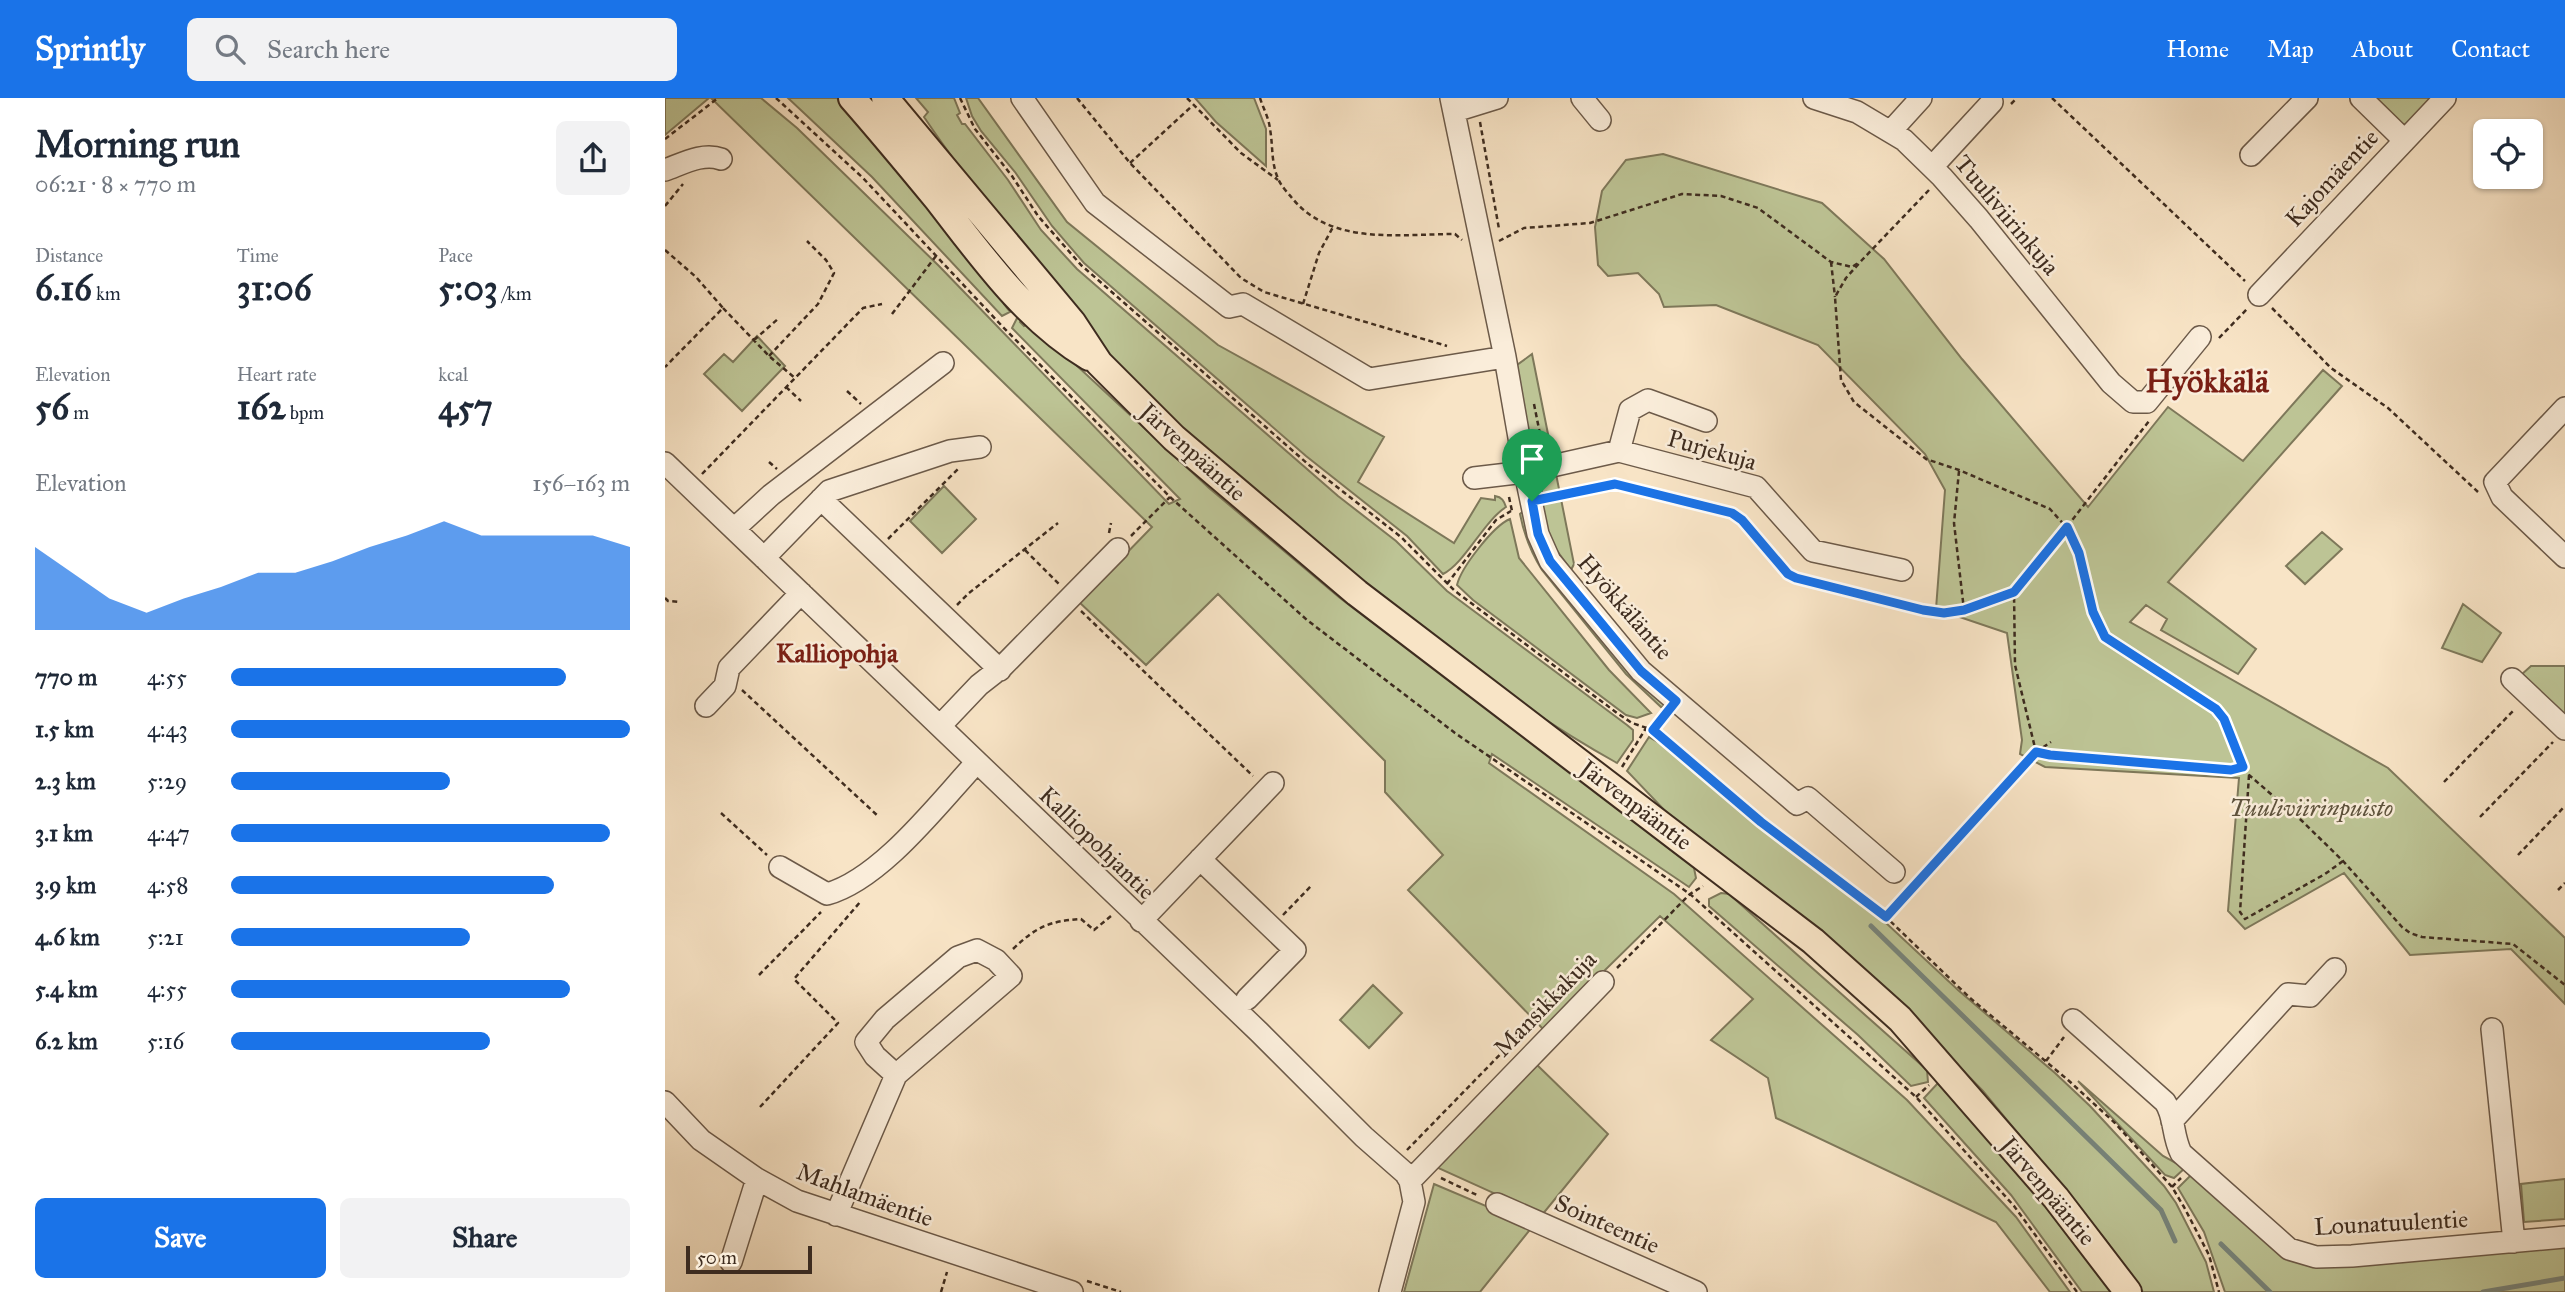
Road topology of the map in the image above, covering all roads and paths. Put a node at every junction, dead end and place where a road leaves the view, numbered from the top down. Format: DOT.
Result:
graph roads {
  1 [pos="718,98"];
  2 [pos="776,98"];
  3 [pos="852,98"];
  4 [pos="885,98"];
  5 [pos="960,98"];
  6 [pos="1022,98"];
  7 [pos="1077,98"];
  8 [pos="1187,98"];
  9 [pos="1260,98"];
  10 [pos="1497,98"];
  11 [pos="1582,98"];
  12 [pos="1921,98"];
  13 [pos="2307,98"];
  14 [pos="2361,98"];
  15 [pos="2445,98"];
  16 [pos="1828,100"];
  17 [pos="1992,102"];
  18 [pos="1453,105"];
  19 [pos="1193,106"];
  20 [pos="1600,121"];
  21 [pos="1891,131"];
  22 [pos="665,139"];
  23 [pos="2405,140"];
  24 [pos="2251,155"];
  25 [pos="721,159"];
  26 [pos="1130,163"];
  27 [pos="1932,167"];
  28 [pos="665,170"];
  29 [pos="1278,180"];
  30 [pos="1333,228"];
  31 [pos="1501,240"];
  32 [pos="807,241"];
  33 [pos="1463,241"];
  34 [pos="1875,246"];
  35 [pos="665,250"];
  36 [pos="936,256"];
  37 [pos="1862,260"];
  38 [pos="1831,262"];
  39 [pos="2259,295"];
  40 [pos="1835,297"];
  41 [pos="882,304"];
  42 [pos="1303,304"];
  43 [pos="723,308"];
  44 [pos="892,314"];
  45 [pos="779,318"];
  46 [pos="2209,338"];
  47 [pos="754,340"];
  48 [pos="1456,348"];
  49 [pos="769,356"];
  50 [pos="1505,357"];
  51 [pos="943,363"];
  52 [pos="1099,363"];
  53 [pos="665,367"];
  54 [pos="795,378"];
  55 [pos="786,387"];
  56 [pos="801,401"];
  57 [pos="2565,408"];
  58 [pos="2155,413"];
  59 [pos="1706,421"];
  60 [pos="981,447"];
  61 [pos="1619,451"];
  62 [pos="665,463"];
  63 [pos="1959,470"];
  64 [pos="1525,472"];
  65 [pos="702,474"];
  66 [pos="1474,478"];
  67 [pos="1170,497"];
  68 [pos="821,499"];
  69 [pos="1532,501"];
  70 [pos="1511,505"];
  71 [pos="1512,511"];
  72 [pos="1058,523"];
  73 [pos="2067,527"];
  74 [pos="734,529"];
  75 [pos="1118,549"];
  76 [pos="876,551"];
  77 [pos="2565,557"];
  78 [pos="764,558"];
  79 [pos="1902,569"];
  80 [pos="1447,584"];
  81 [pos="2014,592"];
  82 [pos="801,593"];
  83 [pos="665,598"];
  84 [pos="680,603"];
  85 [pos="1079,609"];
  86 [pos="1964,610"];
  87 [pos="945,617"];
  88 [pos="999,670"];
  89 [pos="727,676"];
  90 [pos="2512,679"];
  91 [pos="2529,695"];
  92 [pos="1676,701"];
  93 [pos="706,706"];
  94 [pos="940,726"];
  95 [pos="1646,729"];
  96 [pos="1653,730"];
  97 [pos="2560,734"];
  98 [pos="2051,742"];
  99 [pos="2036,752"];
  100 [pos="976,763"];
  101 [pos="2243,767"];
  102 [pos="1621,769"];
  103 [pos="2249,775"];
  104 [pos="2444,782"];
  105 [pos="1269,787"];
  106 [pos="2565,806"];
  107 [pos="721,813"];
  108 [pos="878,816"];
  109 [pos="2480,817"];
  110 [pos="2518,855"];
  111 [pos="1200,859"];
  112 [pos="2343,861"];
  113 [pos="780,867"];
  114 [pos="1894,872"];
  115 [pos="1724,873"];
  116 [pos="2565,883"];
  117 [pos="1312,885"];
  118 [pos="854,890"];
  119 [pos="2558,890"];
  120 [pos="1690,894"];
  121 [pos="821,912"];
  122 [pos="1886,917"];
  123 [pos="1141,921"];
  124 [pos="1103,924"];
  125 [pos="1271,927"];
  126 [pos="999,963"];
  127 [pos="2335,969"];
  128 [pos="759,975"];
  129 [pos="1603,982"];
  130 [pos="2565,985"];
  131 [pos="1247,999"];
  132 [pos="2074,1022"];
  133 [pos="2492,1029"];
  134 [pos="1521,1033"];
  135 [pos="2046,1061"];
  136 [pos="896,1075"];
  137 [pos="665,1102"];
  138 [pos="760,1107"];
  139 [pos="2172,1121"];
  140 [pos="1407,1150"];
  141 [pos="1439,1177"];
  142 [pos="757,1180"];
  143 [pos="1411,1181"];
  144 [pos="1497,1204"];
  145 [pos="836,1215"];
  146 [pos="2565,1237"];
  147 [pos="2514,1242"];
  148 [pos="952,1254"];
  149 [pos="731,1262"];
  150 [pos="1079,1287"];
  151 [pos="941,1292"];
  152 [pos="1121,1292"];
  153 [pos="1390,1292"];
  154 [pos="1696,1292"];
  155 [pos="2077,1292"];
  156 [pos="2128,1292"];
  157 [pos="2219,1292"];
  1 -- 22 [label="path"];
  2 -- 36 [label="path"];
  3 -- 52 [label="main road, Järvenpääntie"];
  4 -- 52 [label="main road, Järvenpääntie"];
  5 -- 80 [label="path"];
  6 -- 50 [label="street"];
  7 -- 26 [label="path"];
  8 -- 19 [label="path"];
  9 -- 29 [label="path"];
  10 -- 18 [label="street"];
  11 -- 20 [label="street"];
  12 -- 21 [label="street"];
  13 -- 24 [label="street"];
  14 -- 23 [label="street"];
  15 -- 23 [label="street, Kajomäentie"];
  16 -- 21 [label="street, Tuuliviirinkuja"];
  17 -- 27 [label="street"];
  18 -- 50 [label="street, Hyökkäläntie"];
  19 -- 26 [label="path"];
  19 -- 29 [label="path"];
  21 -- 27 [label="street, Tuuliviirinkuja"];
  23 -- 39 [label="street, Kajomäentie"];
  25 -- 28 [label="street"];
  26 -- 42 [label="path"];
  27 -- 46 [label="street, Tuuliviirinkuja"];
  29 -- 30 [label="path"];
  30 -- 33 [label="path"];
  30 -- 42 [label="path"];
  31 -- 38 [label="path"];
  32 -- 49 [label="path"];
  34 -- 37 [label="path"];
  35 -- 43 [label="path"];
  36 -- 44 [label="path"];
  36 -- 67 [label="path"];
  37 -- 38 [label="path"];
  37 -- 40 [label="path"];
  38 -- 40 [label="path"];
  39 -- 46 [label="path"];
  40 -- 63 [label="path"];
  41 -- 54 [label="path"];
  42 -- 48 [label="path"];
  43 -- 47 [label="path"];
  43 -- 53 [label="path"];
  45 -- 47 [label="path"];
  47 -- 49 [label="path"];
  49 -- 54 [label="path"];
  50 -- 64 [label="street, Hyökkäläntie"];
  51 -- 74 [label="street"];
  52 -- 115 [label="main road, Järvenpääntie"];
  54 -- 55 [label="path"];
  55 -- 56 [label="path"];
  55 -- 65 [label="path"];
  57 -- 77 [label="street"];
  58 -- 73 [label="path"];
  59 -- 61 [label="street"];
  60 -- 68 [label="street"];
  60 -- 76 [label="path"];
  61 -- 64 [label="street, Purjekuja"];
  61 -- 79 [label="street, Purjekuja"];
  62 -- 74 [label="street, Kalliopohjantie"];
  63 -- 73 [label="path"];
  63 -- 86 [label="path"];
  64 -- 66 [label="street, Purjekuja"];
  64 -- 69 [label="street, Hyökkäläntie"];
  67 -- 75 [label="path"];
  67 -- 120 [label="path"];
  68 -- 76 [label="street"];
  68 -- 78 [label="street"];
  69 -- 70 [label="path"];
  69 -- 86 [label="path"];
  69 -- 92 [label="street, Hyökkäläntie"];
  71 -- 80 [label="path"];
  72 -- 87 [label="path"];
  73 -- 81 [label="path"];
  73 -- 101 [label="path"];
  74 -- 78 [label="street, Kalliopohjantie"];
  75 -- 88 [label="street"];
  76 -- 87 [label="street"];
  78 -- 82 [label="street, Kalliopohjantie"];
  80 -- 95 [label="path"];
  81 -- 86 [label="path"];
  81 -- 99 [label="path"];
  82 -- 89 [label="street"];
  82 -- 94 [label="street, Kalliopohjantie"];
  83 -- 84 [label="path"];
  85 -- 105 [label="path"];
  87 -- 88 [label="street"];
  88 -- 94 [label="street"];
  89 -- 93 [label="street"];
  89 -- 108 [label="path"];
  90 -- 91 [label="street"];
  91 -- 97 [label="street"];
  91 -- 104 [label="path"];
  92 -- 96 [label="path"];
  92 -- 114 [label="street, Hyökkäläntie"];
  94 -- 100 [label="street, Kalliopohjantie"];
  95 -- 96 [label="path"];
  95 -- 102 [label="path"];
  96 -- 122 [label="path"];
  97 -- 109 [label="path"];
  98 -- 99 [label="path"];
  99 -- 101 [label="path"];
  99 -- 122 [label="path"];
  100 -- 118 [label="street"];
  100 -- 123 [label="street, Kalliopohjantie"];
  101 -- 103 [label="path"];
  103 -- 112 [label="path"];
  103 -- 112 [label="path"];
  105 -- 111 [label="street"];
  106 -- 110 [label="path"];
  107 -- 113 [label="path"];
  111 -- 123 [label="street"];
  111 -- 125 [label="street"];
  112 -- 130 [label="path"];
  113 -- 118 [label="street"];
  115 -- 120 [label="path, Mansikkakuja"];
  115 -- 156 [label="main road, Järvenpääntie"];
  116 -- 119 [label="path"];
  117 -- 125 [label="path"];
  118 -- 121 [label="street"];
  118 -- 138 [label="path"];
  120 -- 129 [label="path, Mansikkakuja"];
  120 -- 155 [label="path"];
  121 -- 128 [label="path"];
  122 -- 135 [label="path"];
  123 -- 143 [label="street, Kalliopohjantie"];
  124 -- 126 [label="path"];
  125 -- 131 [label="street"];
  126 -- 136 [label="street"];
  126 -- 136 [label="street"];
  127 -- 139 [label="street"];
  129 -- 143 [label="street, Mansikkakuja"];
  132 -- 135 [label="path"];
  132 -- 139 [label="street, Lounatuulentie"];
  133 -- 147 [label="street"];
  134 -- 140 [label="path"];
  135 -- 157 [label="path"];
  136 -- 145 [label="street"];
  137 -- 142 [label="street, Mahlamäentie"];
  139 -- 147 [label="street, Lounatuulentie"];
  141 -- 144 [label="path"];
  142 -- 145 [label="street, Mahlamäentie"];
  142 -- 149 [label="street"];
  143 -- 153 [label="street"];
  144 -- 154 [label="street, Sointeentie"];
  145 -- 148 [label="street, Mahlamäentie"];
  146 -- 147 [label="street, Lounatuulentie"];
  148 -- 150 [label="street, Mahlamäentie"];
  148 -- 151 [label="path"];
  150 -- 152 [label="path"];
}
